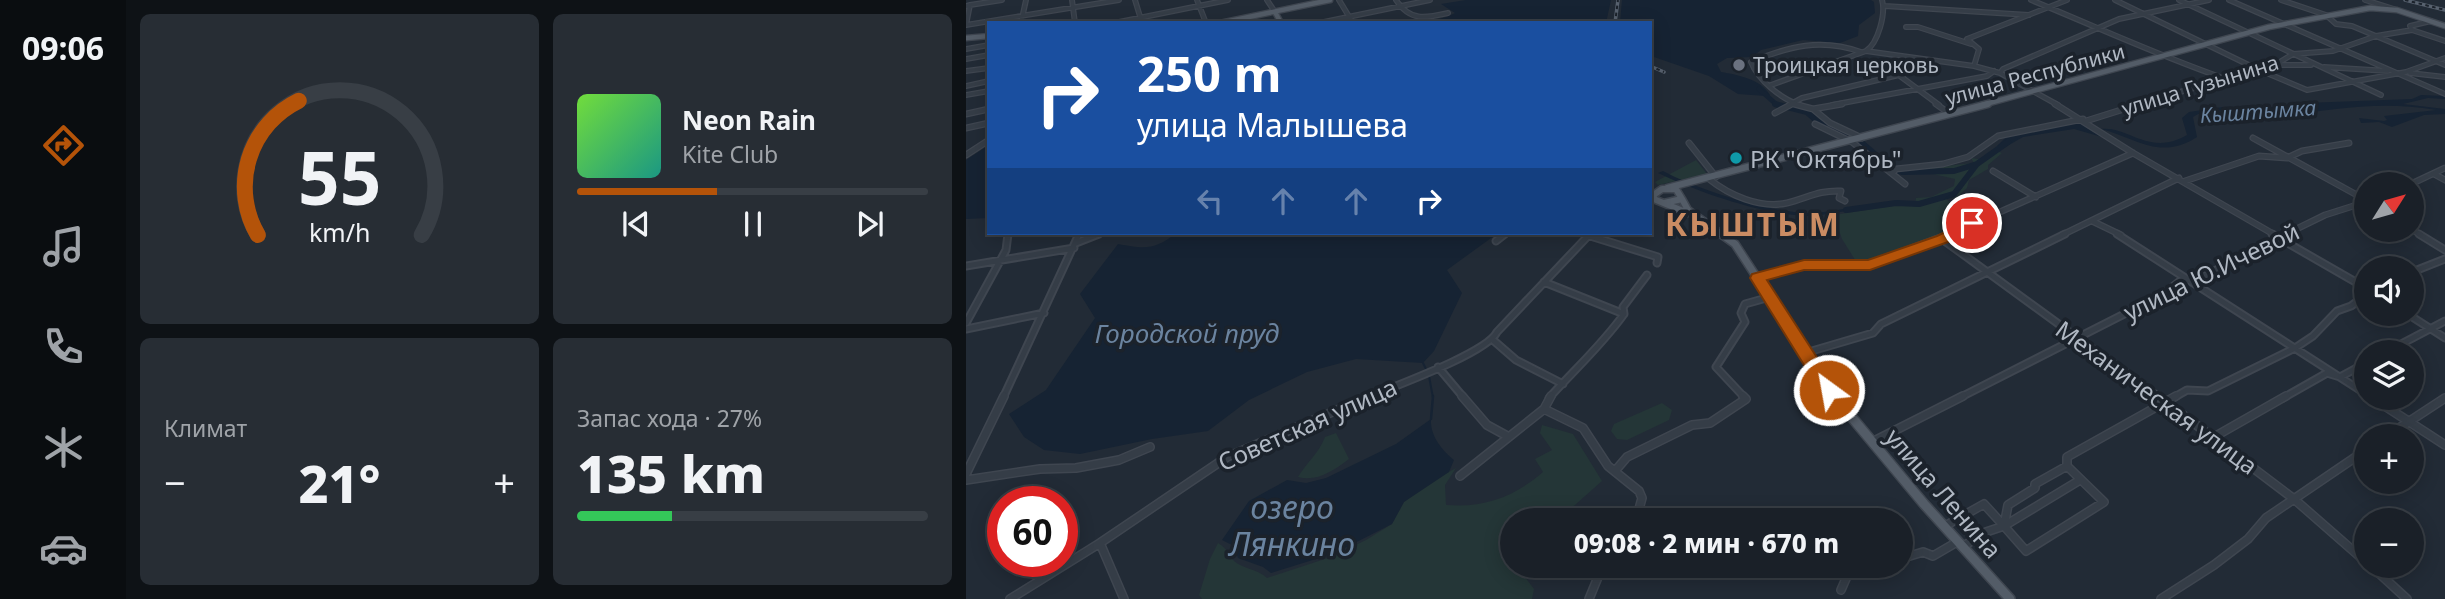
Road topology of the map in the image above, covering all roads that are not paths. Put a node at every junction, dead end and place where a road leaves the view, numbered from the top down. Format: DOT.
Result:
graph roads {
  1 [pos="1002,0"];
  2 [pos="1026,0"];
  3 [pos="1072,0"];
  4 [pos="1119,0"];
  5 [pos="1135,0"];
  6 [pos="1197,0"];
  7 [pos="1228,0"];
  8 [pos="1267,0"];
  9 [pos="1330,0"];
  10 [pos="1339,0"];
  11 [pos="1396,0"];
  12 [pos="1430,0"];
  13 [pos="1882,0"];
  14 [pos="1940,0"];
  15 [pos="2031,0"];
  16 [pos="2067,0"];
  17 [pos="2115,0"];
  18 [pos="2179,0"];
  19 [pos="2208,0"];
  20 [pos="2228,0"];
  21 [pos="2281,0"];
  22 [pos="2365,0"];
  23 [pos="2187,4"];
  24 [pos="968,5"];
  25 [pos="1199,5"];
  26 [pos="1399,6"];
  27 [pos="1885,6"];
  28 [pos="1942,7"];
  29 [pos="2048,7"];
  30 [pos="1073,8"];
  31 [pos="2397,10"];
  32 [pos="1275,12"];
  33 [pos="1448,13"];
  34 [pos="2145,14"];
  35 [pos="2029,15"];
  36 [pos="2326,15"];
  37 [pos="1022,17"];
  38 [pos="1140,17"];
  39 [pos="1350,17"];
  40 [pos="994,21"];
  41 [pos="1021,21"];
  42 [pos="1074,21"];
  43 [pos="1123,21"];
  44 [pos="1141,21"];
  45 [pos="1205,21"];
  46 [pos="1230,21"];
  47 [pos="1280,21"];
  48 [pos="1329,21"];
  49 [pos="1352,21"];
  50 [pos="2431,21"];
  51 [pos="987,22"];
  52 [pos="966,25"];
  53 [pos="2281,25"];
  54 [pos="2445,26"];
  55 [pos="1906,27"];
  56 [pos="2098,27"];
  57 [pos="2412,30"];
  58 [pos="2245,32"];
  59 [pos="987,36"];
  60 [pos="2376,36"];
  61 [pos="966,38"];
  62 [pos="2445,41"];
  63 [pos="2205,43"];
  64 [pos="987,45"];
  65 [pos="1977,46"];
  66 [pos="1871,48"];
  67 [pos="966,49"];
  68 [pos="2339,49"];
  69 [pos="1864,51"];
  70 [pos="1875,52"];
  71 [pos="2293,54"];
  72 [pos="987,55"];
  73 [pos="2158,56"];
  74 [pos="2445,58"];
  75 [pos="966,59"];
  76 [pos="2436,61"];
  77 [pos="2275,65"];
  78 [pos="2445,65"];
  79 [pos="1974,66"];
  80 [pos="2320,67"];
  81 [pos="987,68"];
  82 [pos="2257,69"];
  83 [pos="1892,70"];
  84 [pos="966,71"];
  85 [pos="1994,71"];
  86 [pos="2398,72"];
  87 [pos="2406,72"];
  88 [pos="2000,73"];
  89 [pos="1899,75"];
  90 [pos="2445,77"];
  91 [pos="2227,79"];
  92 [pos="987,81"];
  93 [pos="2354,82"];
  94 [pos="1771,85"];
  95 [pos="966,86"];
  96 [pos="1918,89"];
  97 [pos="987,90"];
  98 [pos="2034,90"];
  99 [pos="2445,93"];
  100 [pos="966,95"];
  101 [pos="2381,96"];
  102 [pos="1786,105"];
  103 [pos="987,109"];
  104 [pos="1813,109"];
  105 [pos="1775,113"];
  106 [pos="966,114"];
  107 [pos="1950,114"];
  108 [pos="2084,120"];
  109 [pos="987,123"];
  110 [pos="1815,124"];
  111 [pos="2093,127"];
  112 [pos="966,128"];
  113 [pos="2253,138"];
  114 [pos="1857,139"];
  115 [pos="987,141"];
  116 [pos="1689,143"];
  117 [pos="2349,143"];
  118 [pos="2133,153"];
  119 [pos="966,155"];
  120 [pos="2287,158"];
  121 [pos="2445,168"];
  122 [pos="1895,171"];
  123 [pos="1993,171"];
  124 [pos="2434,174"];
  125 [pos="1713,178"];
  126 [pos="2424,178"];
  127 [pos="2182,179"];
  128 [pos="2445,180"];
  129 [pos="1905,184"];
  130 [pos="1685,185"];
  131 [pos="1664,189"];
  132 [pos="1652,191"];
  133 [pos="2354,194"];
  134 [pos="2036,197"];
  135 [pos="1682,198"];
  136 [pos="1653,200"];
  137 [pos="1845,201"];
  138 [pos="1664,203"];
  139 [pos="2354,205"];
  140 [pos="1695,216"];
  141 [pos="2092,221"];
  142 [pos="1008,235"];
  143 [pos="1078,235"];
  144 [pos="1097,235"];
  145 [pos="1504,235"];
  146 [pos="1586,235"];
  147 [pos="1590,235"];
  148 [pos="2276,237"];
  149 [pos="2424,237"];
  150 [pos="1942,239"];
  151 [pos="1496,241"];
  152 [pos="1075,246"];
  153 [pos="2445,250"];
  154 [pos="2445,259"];
  155 [pos="1000,261"];
  156 [pos="1657,263"];
  157 [pos="966,266"];
  158 [pos="2424,267"];
  159 [pos="1987,272"];
  160 [pos="1647,275"];
  161 [pos="1758,278"];
  162 [pos="2191,279"];
  163 [pos="2354,281"];
  164 [pos="1544,282"];
  165 [pos="1770,298"];
  166 [pos="2354,304"];
  167 [pos="1044,313"];
  168 [pos="1624,314"];
  169 [pos="2445,321"];
  170 [pos="966,323"];
  171 [pos="2424,324"];
  172 [pos="2430,328"];
  173 [pos="966,329"];
  174 [pos="2077,337"];
  175 [pos="2445,338"];
  176 [pos="1493,340"];
  177 [pos="2408,340"];
  178 [pos="2295,348"];
  179 [pos="1805,353"];
  180 [pos="1438,367"];
  181 [pos="2354,369"];
  182 [pos="2340,377"];
  183 [pos="1563,384"];
  184 [pos="2354,386"];
  185 [pos="2445,398"];
  186 [pos="2166,402"];
  187 [pos="1544,409"];
  188 [pos="2391,410"];
  189 [pos="2408,421"];
  190 [pos="2404,424"];
  191 [pos="1509,437"];
  192 [pos="2214,437"];
  193 [pos="1872,442"];
  194 [pos="2445,445"];
  195 [pos="1150,447"];
  196 [pos="2354,458"];
  197 [pos="2067,466"];
  198 [pos="1615,471"];
  199 [pos="966,474"];
  200 [pos="1460,476"];
  201 [pos="966,480"];
  202 [pos="2080,480"];
  203 [pos="2294,499"];
  204 [pos="1639,508"];
  205 [pos="2004,526"];
  206 [pos="1944,527"];
  207 [pos="1100,543"];
  208 [pos="1959,545"];
  209 [pos="2354,552"];
  210 [pos="1913,555"];
  211 [pos="1598,578"];
  212 [pos="1846,578"];
  213 [pos="2384,578"];
  214 [pos="1841,590"];
  215 [pos="1010,599"];
  216 [pos="1124,599"];
  217 [pos="1589,599"];
  218 [pos="2010,599"];
  219 [pos="2161,599"];
  220 [pos="2407,599"];
  1 -- 24 [label="street"];
  2 -- 37 [label="street"];
  3 -- 30 [label="street"];
  4 -- 30 [label="street"];
  5 -- 38 [label="street"];
  6 -- 25 [label="street"];
  7 -- 25 [label="street"];
  8 -- 32 [label="street"];
  9 -- 32 [label="main road"];
  10 -- 39 [label="street"];
  11 -- 26 [label="street"];
  12 -- 26 [label="street"];
  13 -- 27 [label="street"];
  14 -- 28 [label="street"];
  15 -- 29 [label="street"];
  16 -- 29 [label="street"];
  17 -- 34 [label="street"];
  18 -- 23 [label="street"];
  19 -- 23 [label="street"];
  20 -- 53 [label="street"];
  21 -- 36 [label="street"];
  22 -- 31 [label="street"];
  23 -- 34 [label="street"];
  23 -- 58 [label="street"];
  24 -- 52 [label="street"];
  25 -- 38 [label="street"];
  25 -- 45 [label="street"];
  26 -- 33 [label="street"];
  26 -- 39 [label="street"];
  27 -- 28 [label="street"];
  27 -- 66 [label="street"];
  28 -- 35 [label="street"];
  29 -- 35 [label="street"];
  29 -- 56 [label="street"];
  30 -- 37 [label="street"];
  30 -- 42 [label="street"];
  31 -- 36 [label="main road, улица Республики"];
  31 -- 50 [label="main road, улица Республики"];
  32 -- 46 [label="main road"];
  32 -- 47 [label="main road"];
  34 -- 56 [label="street"];
  34 -- 63 [label="street"];
  35 -- 65 [label="street"];
  36 -- 53 [label="main road, улица Республики"];
  36 -- 60 [label="street"];
  37 -- 40 [label="street"];
  37 -- 41 [label="street"];
  38 -- 43 [label="street"];
  38 -- 44 [label="street"];
  39 -- 48 [label="street"];
  39 -- 49 [label="street"];
  50 -- 54 [label="main road, улица Республики"];
  50 -- 57 [label="street, улица Гузынина"];
  51 -- 52 [label="street"];
  53 -- 58 [label="main road, улица Республики"];
  53 -- 68 [label="street"];
  55 -- 65 [label="street"];
  56 -- 73 [label="street"];
  56 -- 88 [label="street"];
  57 -- 60 [label="street, улица Гузынина"];
  57 -- 62 [label="street"];
  58 -- 63 [label="main road, улица Республики"];
  58 -- 71 [label="street"];
  59 -- 61 [label="main road"];
  60 -- 68 [label="street, улица Гузынина"];
  60 -- 76 [label="street"];
  63 -- 73 [label="main road, улица Республики"];
  63 -- 82 [label="street"];
  64 -- 67 [label="street"];
  65 -- 79 [label="street"];
  66 -- 69 [label="street"];
  66 -- 70 [label="street"];
  68 -- 71 [label="street, улица Гузынина"];
  68 -- 86 [label="street"];
  69 -- 70 [label="street"];
  69 -- 94 [label="street"];
  69 -- 94 [label="street"];
  70 -- 79 [label="street"];
  71 -- 77 [label="street, улица Гузынина"];
  71 -- 80 [label="street"];
  72 -- 75 [label="street"];
  73 -- 91 [label="street"];
  73 -- 98 [label="main road, улица Республики"];
  74 -- 76 [label="street"];
  76 -- 78 [label="street"];
  76 -- 87 [label="street"];
  77 -- 80 [label="street"];
  77 -- 82 [label="street, улица Гузынина"];
  79 -- 85 [label="street"];
  80 -- 86 [label="street"];
  80 -- 93 [label="street"];
  81 -- 84 [label="street"];
  82 -- 91 [label="street, улица Гузынина"];
  82 -- 93 [label="street"];
  83 -- 89 [label="street"];
  85 -- 88 [label="street"];
  85 -- 96 [label="street"];
  86 -- 87 [label="street"];
  86 -- 93 [label="street"];
  86 -- 99 [label="street"];
  87 -- 90 [label="street"];
  88 -- 98 [label="street"];
  89 -- 96 [label="street"];
  89 -- 102 [label="street"];
  91 -- 108 [label="street, улица Гузынина"];
  92 -- 95 [label="street"];
  93 -- 101 [label="street"];
  94 -- 102 [label="street"];
  96 -- 104 [label="street"];
  96 -- 107 [label="street"];
  97 -- 100 [label="street"];
  98 -- 107 [label="main road, улица Республики"];
  98 -- 108 [label="street"];
  102 -- 104 [label="street"];
  102 -- 105 [label="street"];
  103 -- 106 [label="street"];
  104 -- 114 [label="street"];
  107 -- 114 [label="main road, улица Республики"];
  108 -- 111 [label="street"];
  108 -- 122 [label="street, улица Гузынина"];
  109 -- 112 [label="street"];
  110 -- 114 [label="street"];
  111 -- 118 [label="street"];
  113 -- 120 [label="street"];
  114 -- 122 [label="street"];
  114 -- 125 [label="main road, улица Республики"];
  115 -- 119 [label="street"];
  116 -- 125 [label="street"];
  117 -- 120 [label="street"];
  118 -- 127 [label="street"];
  118 -- 134 [label="street"];
  120 -- 127 [label="street"];
  120 -- 133 [label="street"];
  121 -- 124 [label="street"];
  122 -- 129 [label="street"];
  123 -- 134 [label="street"];
  124 -- 126 [label="street"];
  124 -- 128 [label="street"];
  125 -- 130 [label="main road, улица Республики"];
  125 -- 137 [label="street"];
  127 -- 141 [label="street"];
  127 -- 148 [label="street"];
  130 -- 131 [label="main road, улица Республики"];
  130 -- 135 [label="main road"];
  131 -- 132 [label="main road, улица Республики"];
  131 -- 135 [label="main road"];
  131 -- 136 [label="main road"];
  134 -- 150 [label="street"];
  135 -- 138 [label="main road"];
  135 -- 140 [label="main road"];
  136 -- 138 [label="main road"];
  138 -- 140 [label="main road"];
  139 -- 148 [label="street, улица Ю.Ичевой"];
  140 -- 161 [label="main road, улица Ленина"];
  141 -- 159 [label="street"];
  141 -- 162 [label="street"];
  142 -- 155 [label="street"];
  143 -- 152 [label="street"];
  144 -- 152 [label="street"];
  145 -- 151 [label="street"];
  146 -- 164 [label="street, Советская улица"];
  147 -- 156 [label="street"];
  148 -- 162 [label="street, улица Ю.Ичевой"];
  148 -- 163 [label="street"];
  149 -- 153 [label="street"];
  150 -- 159 [label="street, Механическая улица"];
  150 -- 161 [label="street"];
  152 -- 155 [label="street"];
  152 -- 167 [label="street"];
  154 -- 158 [label="street"];
  155 -- 157 [label="street"];
  155 -- 170 [label="street"];
  159 -- 174 [label="street, Механическая улица"];
  159 -- 179 [label="street"];
  160 -- 168 [label="street"];
  161 -- 165 [label="main road, улица Ленина"];
  162 -- 174 [label="street, улица Ю.Ичевой"];
  162 -- 178 [label="street"];
  164 -- 168 [label="street"];
  164 -- 176 [label="street, Советская улица"];
  165 -- 179 [label="main road, улица Ленина"];
  165 -- 198 [label="street"];
  166 -- 178 [label="street"];
  167 -- 173 [label="street"];
  167 -- 199 [label="street"];
  168 -- 183 [label="street"];
  169 -- 172 [label="street"];
  171 -- 172 [label="street"];
  172 -- 175 [label="street"];
  172 -- 177 [label="street"];
  174 -- 186 [label="street, Механическая улица"];
  174 -- 193 [label="street, улица Ю.Ичевой"];
  176 -- 180 [label="street, Советская улица"];
  176 -- 183 [label="street"];
  178 -- 182 [label="street"];
  178 -- 186 [label="street"];
  179 -- 193 [label="main road, улица Ленина"];
  180 -- 191 [label="street"];
  180 -- 207 [label="street, Советская улица"];
  181 -- 182 [label="street"];
  182 -- 184 [label="street"];
  182 -- 192 [label="street"];
  183 -- 187 [label="street"];
  185 -- 189 [label="street"];
  186 -- 192 [label="street, Механическая улица"];
  186 -- 197 [label="street"];
  187 -- 191 [label="street"];
  187 -- 198 [label="street"];
  188 -- 189 [label="street"];
  189 -- 190 [label="street"];
  189 -- 194 [label="street"];
  191 -- 200 [label="street"];
  192 -- 203 [label="street, Механическая улица"];
  193 -- 206 [label="main road, улица Ленина"];
  195 -- 201 [label="street"];
  196 -- 203 [label="street"];
  197 -- 202 [label="street"];
  197 -- 205 [label="street"];
  198 -- 204 [label="street"];
  202 -- 205 [label="street"];
  202 -- 205 [label="street"];
  203 -- 209 [label="street, Механическая улица"];
  203 -- 219 [label="street"];
  205 -- 206 [label="street"];
  205 -- 208 [label="street"];
  206 -- 208 [label="main road, улица Ленина"];
  207 -- 215 [label="street, Советская улица"];
  207 -- 216 [label="street"];
  208 -- 210 [label="street"];
  208 -- 218 [label="main road, улица Ленина"];
  211 -- 217 [label="street"];
  212 -- 214 [label="street"];
  213 -- 220 [label="street, Механическая улица"];
}
